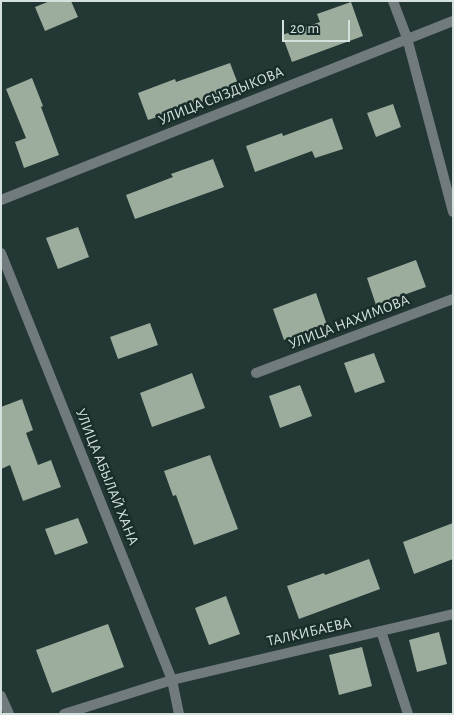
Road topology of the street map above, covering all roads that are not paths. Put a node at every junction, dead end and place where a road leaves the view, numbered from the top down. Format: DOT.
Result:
graph roads {
  1 [pos="393,1"];
  2 [pos="453,21"];
  3 [pos="407,38"];
  4 [pos="1,200"];
  5 [pos="453,212"];
  6 [pos="1,253"];
  7 [pos="453,299"];
  8 [pos="256,373"];
  9 [pos="453,614"];
  10 [pos="381,631"];
  11 [pos="172,680"];
  12 [pos="1,696"];
  13 [pos="9,714"];
  14 [pos="64,714"];
  15 [pos="179,714"];
  16 [pos="408,714"];
  1 -- 3 [label="street"];
  2 -- 3 [label="street, УЛИЦА СЫЗДЫКОВА"];
  3 -- 4 [label="street, УЛИЦА СЫЗДЫКОВА"];
  3 -- 5 [label="street"];
  6 -- 11 [label="street, УЛИЦА АБЫЛАЙ ХАНА"];
  7 -- 8 [label="street, УЛИЦА НАХИМОВА"];
  9 -- 10 [label="street, ТАЛКИБАЕВА"];
  10 -- 11 [label="street, ТАЛКИБАЕВА"];
  10 -- 16 [label="street"];
  11 -- 14 [label="street, ТАЛКИБАЕВА"];
  11 -- 15 [label="street, УЛИЦА АБЫЛАЙ ХАНА"];
  12 -- 13 [label="street"];
}
